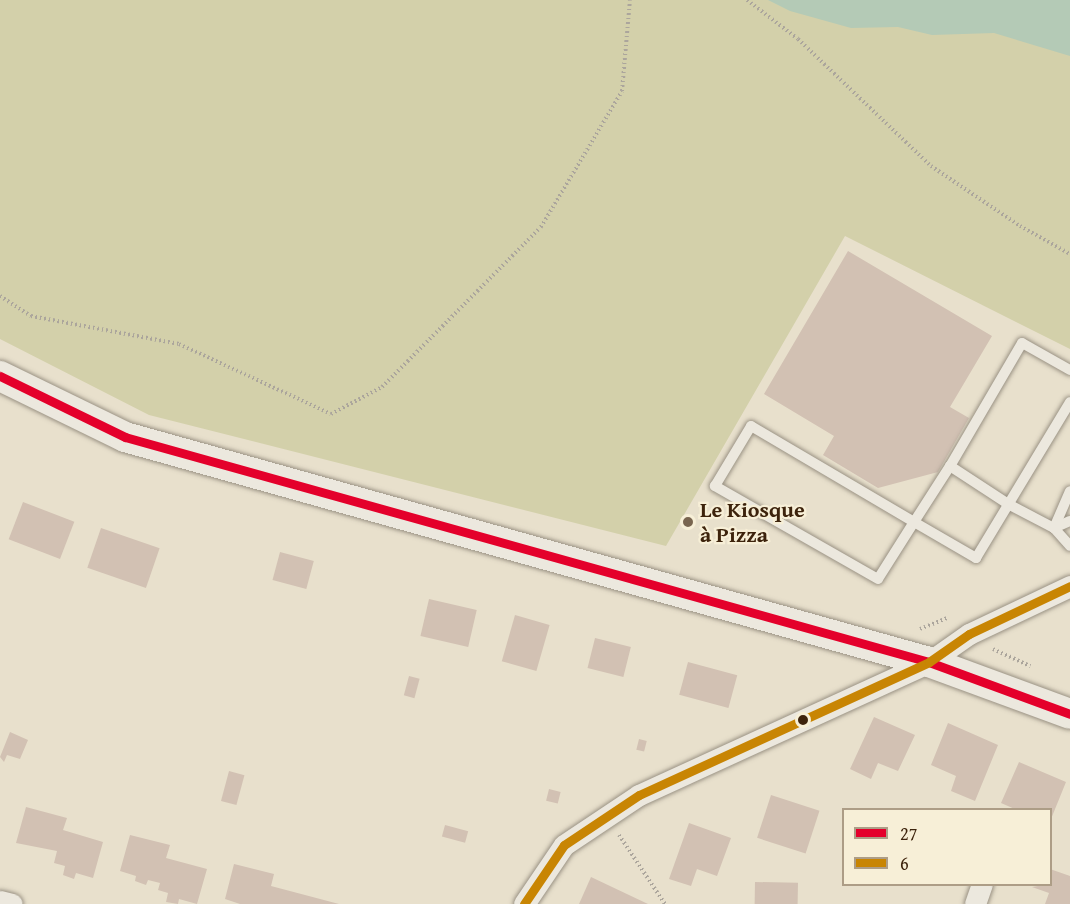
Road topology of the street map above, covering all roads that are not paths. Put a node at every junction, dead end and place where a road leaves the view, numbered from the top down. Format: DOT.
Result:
graph roads {
  1 [pos="1070,370"];
  2 [pos="0,376"];
  3 [pos="1070,402"];
  4 [pos="950,466"];
  5 [pos="1070,491"];
  6 [pos="1008,504"];
  7 [pos="1070,521"];
  8 [pos="914,522"];
  9 [pos="1053,528"];
  10 [pos="1070,546"];
  11 [pos="1070,586"];
  12 [pos="929,662"];
  13 [pos="1070,714"];
  14 [pos="982,886"];
  15 [pos="0,901"];
  16 [pos="12,904"];
  17 [pos="524,904"];
  18 [pos="975,904"];
  1 -- 4 [label="lane"];
  2 -- 12 [label="street"];
  3 -- 6 [label="lane"];
  4 -- 6 [label="lane"];
  4 -- 8 [label="lane"];
  5 -- 9 [label="lane"];
  6 -- 8 [label="lane"];
  6 -- 9 [label="lane"];
  7 -- 9 [label="lane"];
  8 -- 8 [label="lane"];
  9 -- 10 [label="lane"];
  11 -- 12 [label="street"];
  12 -- 13 [label="street"];
  12 -- 17 [label="street"];
  14 -- 18 [label="street"];
  15 -- 16 [label="street"];
}
